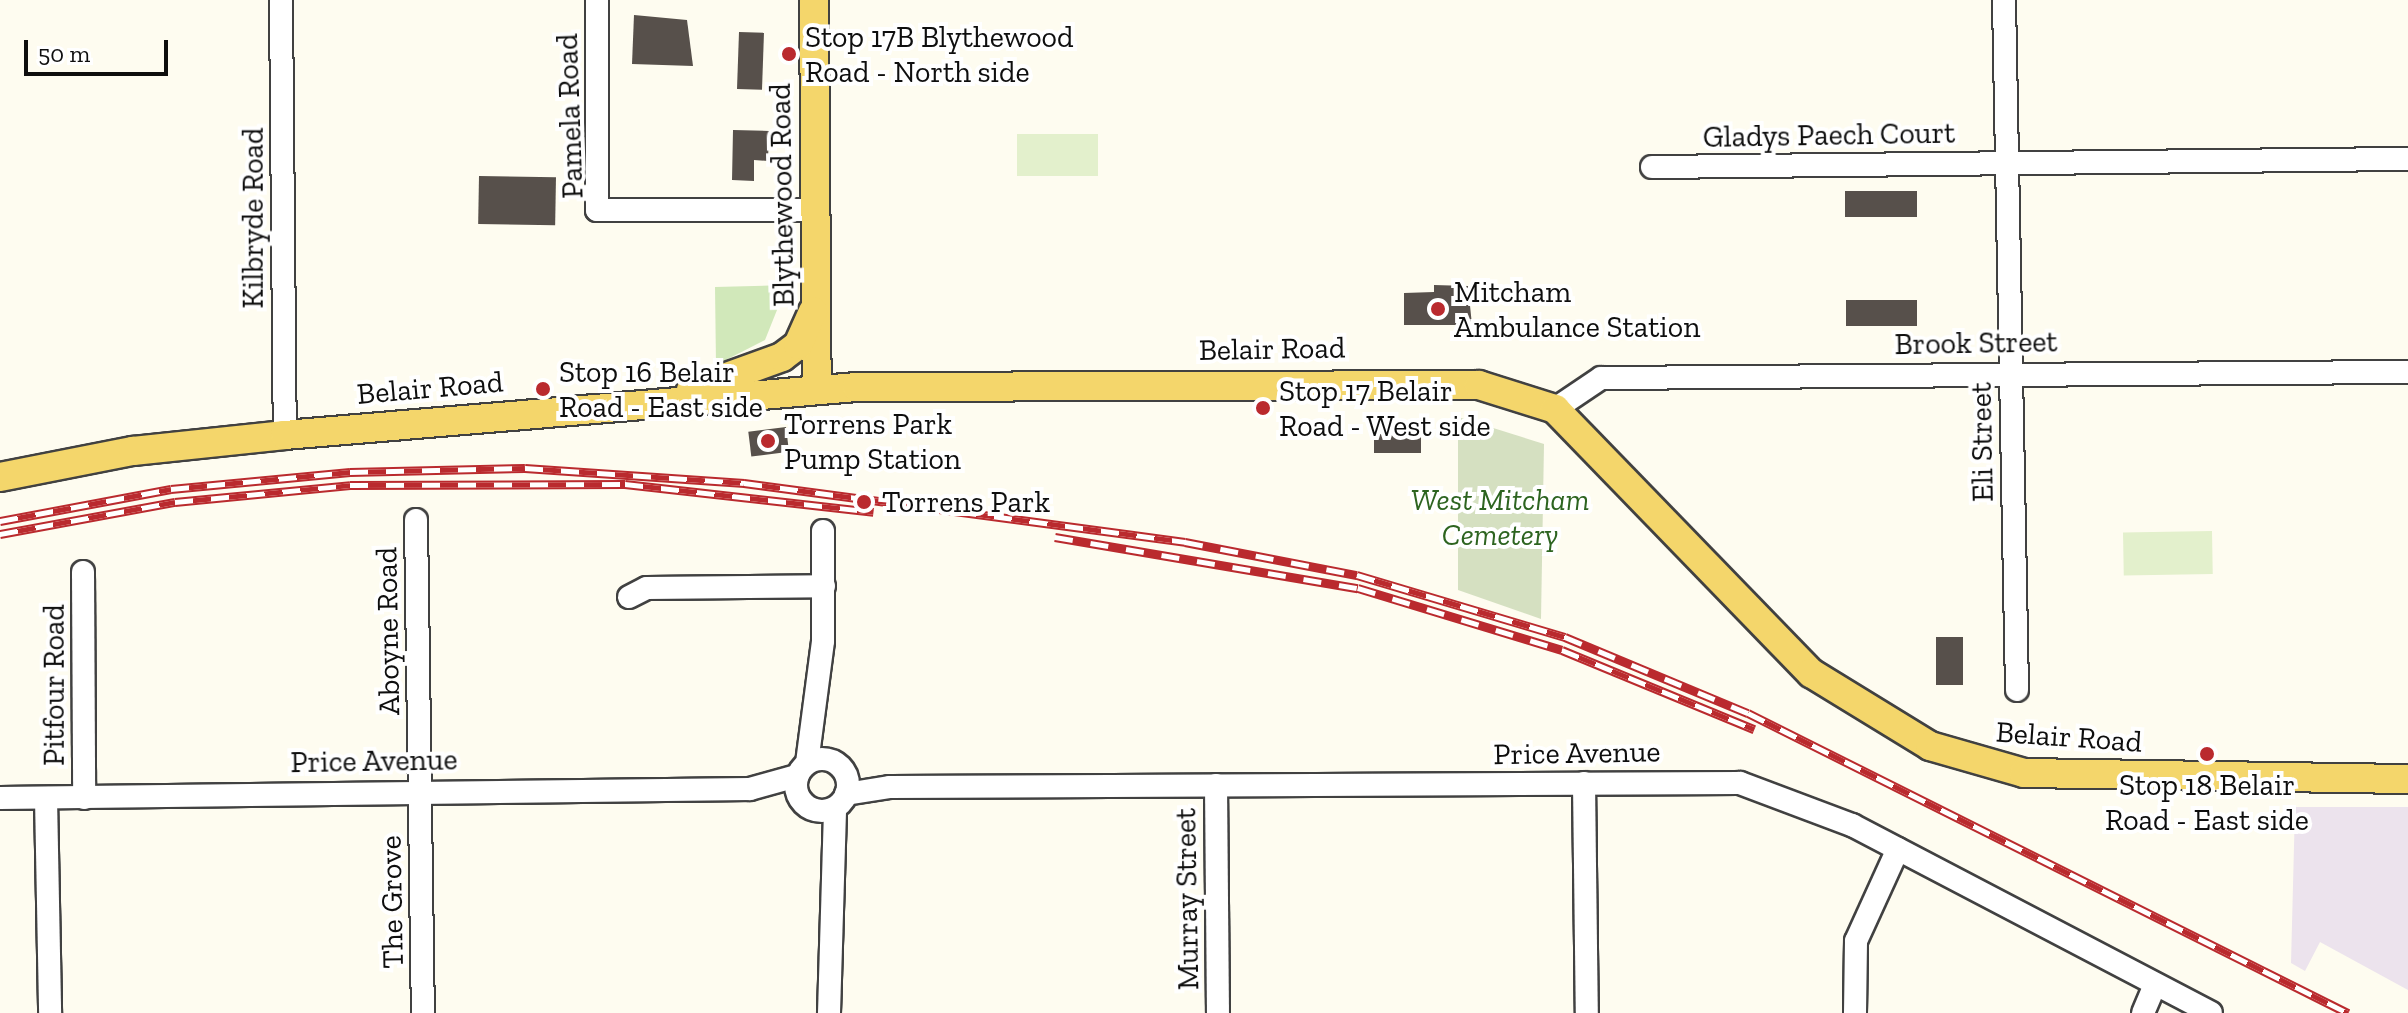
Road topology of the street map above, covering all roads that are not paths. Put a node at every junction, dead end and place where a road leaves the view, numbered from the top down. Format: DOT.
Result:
graph roads {
  1 [pos="281,0"];
  2 [pos="597,0"];
  3 [pos="814,0"];
  4 [pos="2004,0"];
  5 [pos="2408,159"];
  6 [pos="2007,162"];
  7 [pos="1652,167"];
  8 [pos="815,210"];
  9 [pos="818,291"];
  10 [pos="2011,372"];
  11 [pos="2408,372"];
  12 [pos="817,390"];
  13 [pos="656,402"];
  14 [pos="1555,409"];
  15 [pos="285,435"];
  16 [pos="0,477"];
  17 [pos="416,520"];
  18 [pos="823,531"];
  19 [pos="83,572"];
  20 [pos="824,586"];
  21 [pos="629,597"];
  22 [pos="2017,690"];
  23 [pos="817,722"];
  24 [pos="802,770"];
  25 [pos="2408,779"];
  26 [pos="1584,783"];
  27 [pos="1216,785"];
  28 [pos="750,789"];
  29 [pos="421,790"];
  30 [pos="830,792"];
  31 [pos="0,798"];
  32 [pos="46,798"];
  33 [pos="84,798"];
  34 [pos="1898,849"];
  35 [pos="2155,985"];
  36 [pos="50,1013"];
  37 [pos="423,1013"];
  38 [pos="829,1013"];
  39 [pos="1218,1013"];
  40 [pos="1587,1013"];
  41 [pos="1855,1013"];
  42 [pos="2143,1013"];
  43 [pos="2211,1013"];
  1 -- 15 [label="street, Kilbryde Road"];
  2 -- 8 [label="street, Pamela Road"];
  3 -- 8 [label="main road, Blythewood Road"];
  4 -- 6 [label="street, Eli Street"];
  5 -- 6 [label="street, Gladys Paech Court"];
  6 -- 7 [label="street, Gladys Paech Court"];
  6 -- 10 [label="street, Eli Street"];
  8 -- 9 [label="main road, Blythewood Road"];
  9 -- 12 [label="main road, Blythewood Road"];
  9 -- 13 [label="main road"];
  10 -- 11 [label="street, Brook Street"];
  10 -- 14 [label="street, Brook Street"];
  10 -- 22 [label="street, Eli Street"];
  12 -- 13 [label="main road, Belair Road"];
  12 -- 14 [label="main road, Belair Road"];
  13 -- 15 [label="main road, Belair Road"];
  14 -- 25 [label="main road, Belair Road"];
  15 -- 16 [label="main road, Belair Road"];
  17 -- 29 [label="street, Aboyne Road"];
  18 -- 20 [label="street"];
  19 -- 33 [label="street, Pitfour Road"];
  20 -- 21 [label="street"];
  20 -- 23 [label="street"];
  23 -- 24 [label="street"];
  23 -- 30 [label="street"];
  24 -- 28 [label="street, Price Avenue"];
  24 -- 30 [label="street"];
  24 -- 30 [label="street, Price Avenue"];
  26 -- 27 [label="street, Price Avenue"];
  26 -- 34 [label="street, Price Avenue"];
  26 -- 40 [label="street"];
  27 -- 30 [label="street, Price Avenue"];
  27 -- 39 [label="street, Murray Street"];
  28 -- 29 [label="street, Price Avenue"];
  28 -- 30 [label="street, Price Avenue"];
  29 -- 33 [label="street, Price Avenue"];
  29 -- 37 [label="street, The Grove"];
  30 -- 38 [label="street"];
  31 -- 32 [label="street, Price Avenue"];
  32 -- 33 [label="street, Price Avenue"];
  32 -- 36 [label="street"];
  34 -- 35 [label="street, Price Avenue"];
  34 -- 41 [label="street"];
  35 -- 42 [label="street"];
  35 -- 43 [label="street, Price Avenue"];
}
